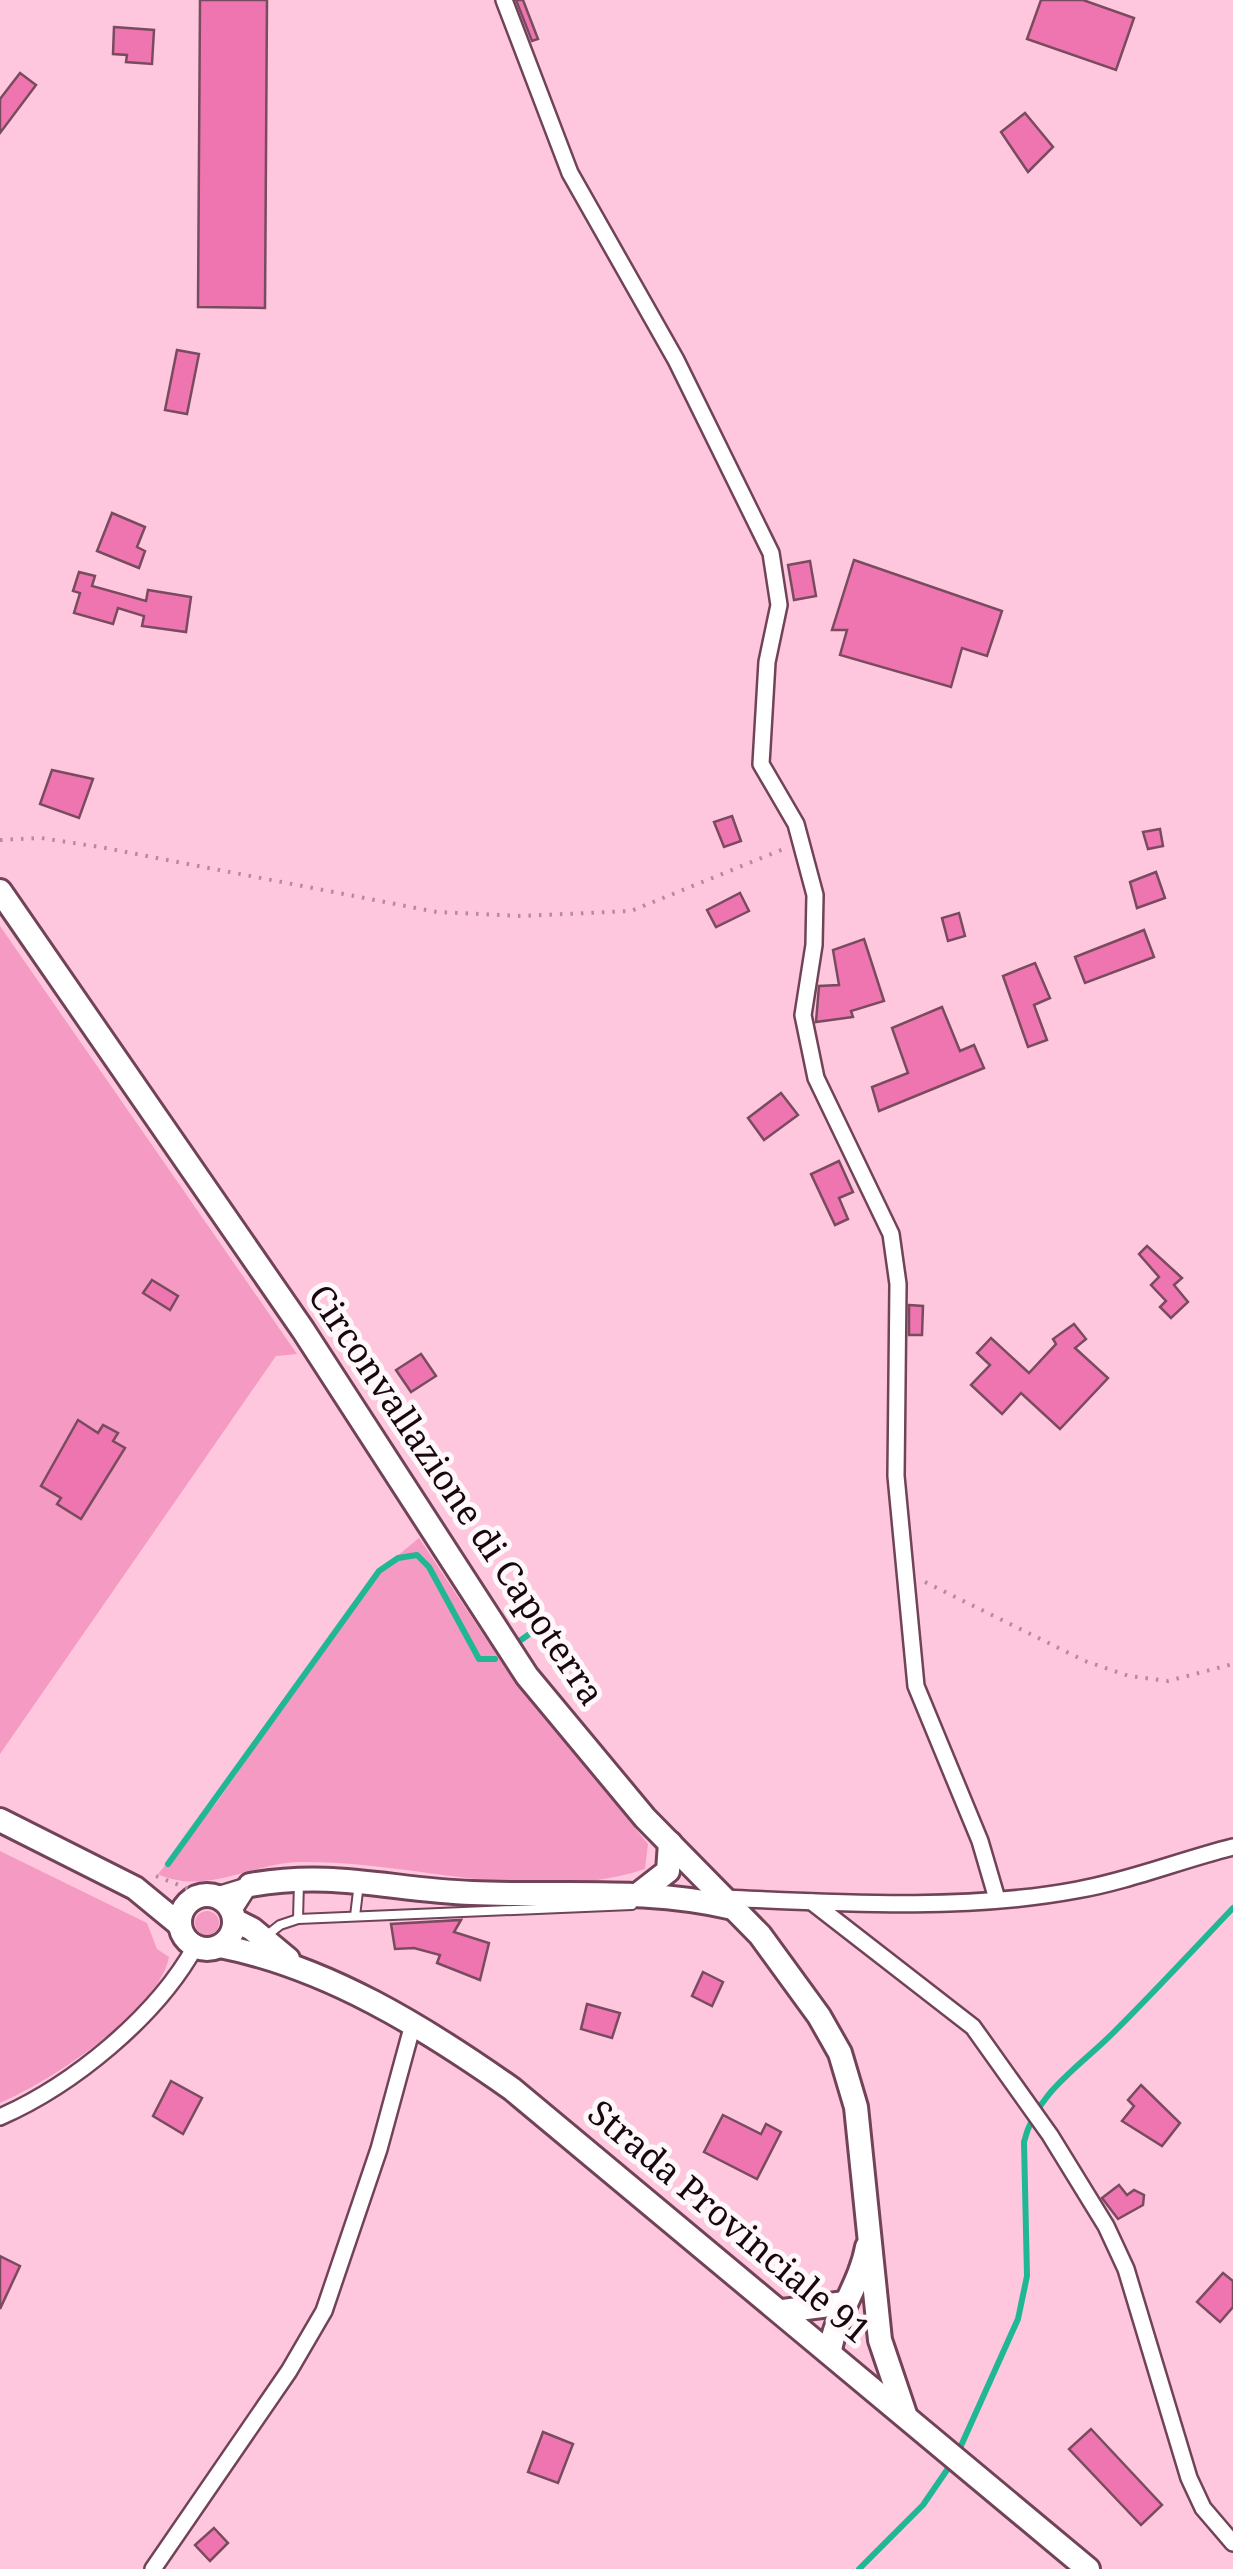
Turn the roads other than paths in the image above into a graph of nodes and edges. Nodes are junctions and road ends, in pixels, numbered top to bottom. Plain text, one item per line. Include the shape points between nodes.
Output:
1 (504, 0) edge
2 (0, 891) edge
3 (0, 1820) edge
4 (670, 1843) junction
5 (1233, 1848) edge
6 (300, 1878) junction
7 (359, 1879) junction
8 (135, 1888) junction
9 (637, 1892) junction
10 (997, 1899) junction
11 (219, 1900) junction
12 (762, 1900) junction
13 (812, 1902) junction
14 (729, 1903) junction
15 (355, 1916) junction
16 (298, 1919) junction
17 (180, 1924) junction
18 (755, 1930) junction
19 (263, 1939) junction
20 (220, 1946) junction
21 (196, 1947) junction
22 (298, 1968) junction
23 (412, 2024) junction
24 (0, 2117) edge
25 (868, 2244) junction
26 (844, 2303) junction
27 (783, 2311) junction
28 (880, 2340) junction
29 (830, 2351) junction
30 (849, 2368) junction
31 (904, 2414) junction
32 (1233, 2543) edge
33 (153, 2569) edge
34 (1088, 2569) edge

1 - 10 street via 570,173 676,360 771,553 779,605 765,678 761,764 796,824 815,896 803,1014 816,1078 891,1234 898,1284 896,1476 916,1686
2 - 4 street, Circonvallazione di Capoterra via 302,1330 527,1676
3 - 8 street
4 - 9 street via 668,1871
4 - 14 street, Circonvallazione di Capoterra
5 - 10 street via 1078,1890
6 - 7 street
6 - 11 street
6 - 16 lane
7 - 9 street via 467,1893
7 - 15 lane
8 - 11 street
8 - 17 street
9 - 14 street
9 - 15 lane via 632,1906
10 - 13 street
11 - 17 street
11 - 19 street
11 - 20 street via 232,1934
12 - 13 street
12 - 14 street
12 - 18 street
13 - 32 street via 973,2027 1050,2135 1126,2269 1188,2478
14 - 18 street, Circonvallazione di Capoterra
15 - 16 lane
16 - 19 lane
17 - 21 street
18 - 25 street, Circonvallazione di Capoterra via 840,2053 862,2138
19 - 22 street
20 - 21 street
20 - 22 street
21 - 24 street via 89,2064
22 - 23 street, Strada Provinciale 91
23 - 27 street, Strada Provinciale 91 via 539,2110
23 - 33 street via 379,2149 324,2311
25 - 26 street
25 - 28 street
26 - 27 street
26 - 29 street
27 - 29 street, Strada Provinciale 91
28 - 30 street
28 - 31 street
29 - 30 street, Strada Provinciale 91
30 - 31 street, Strada Provinciale 91
31 - 34 street, Strada Provinciale 91

